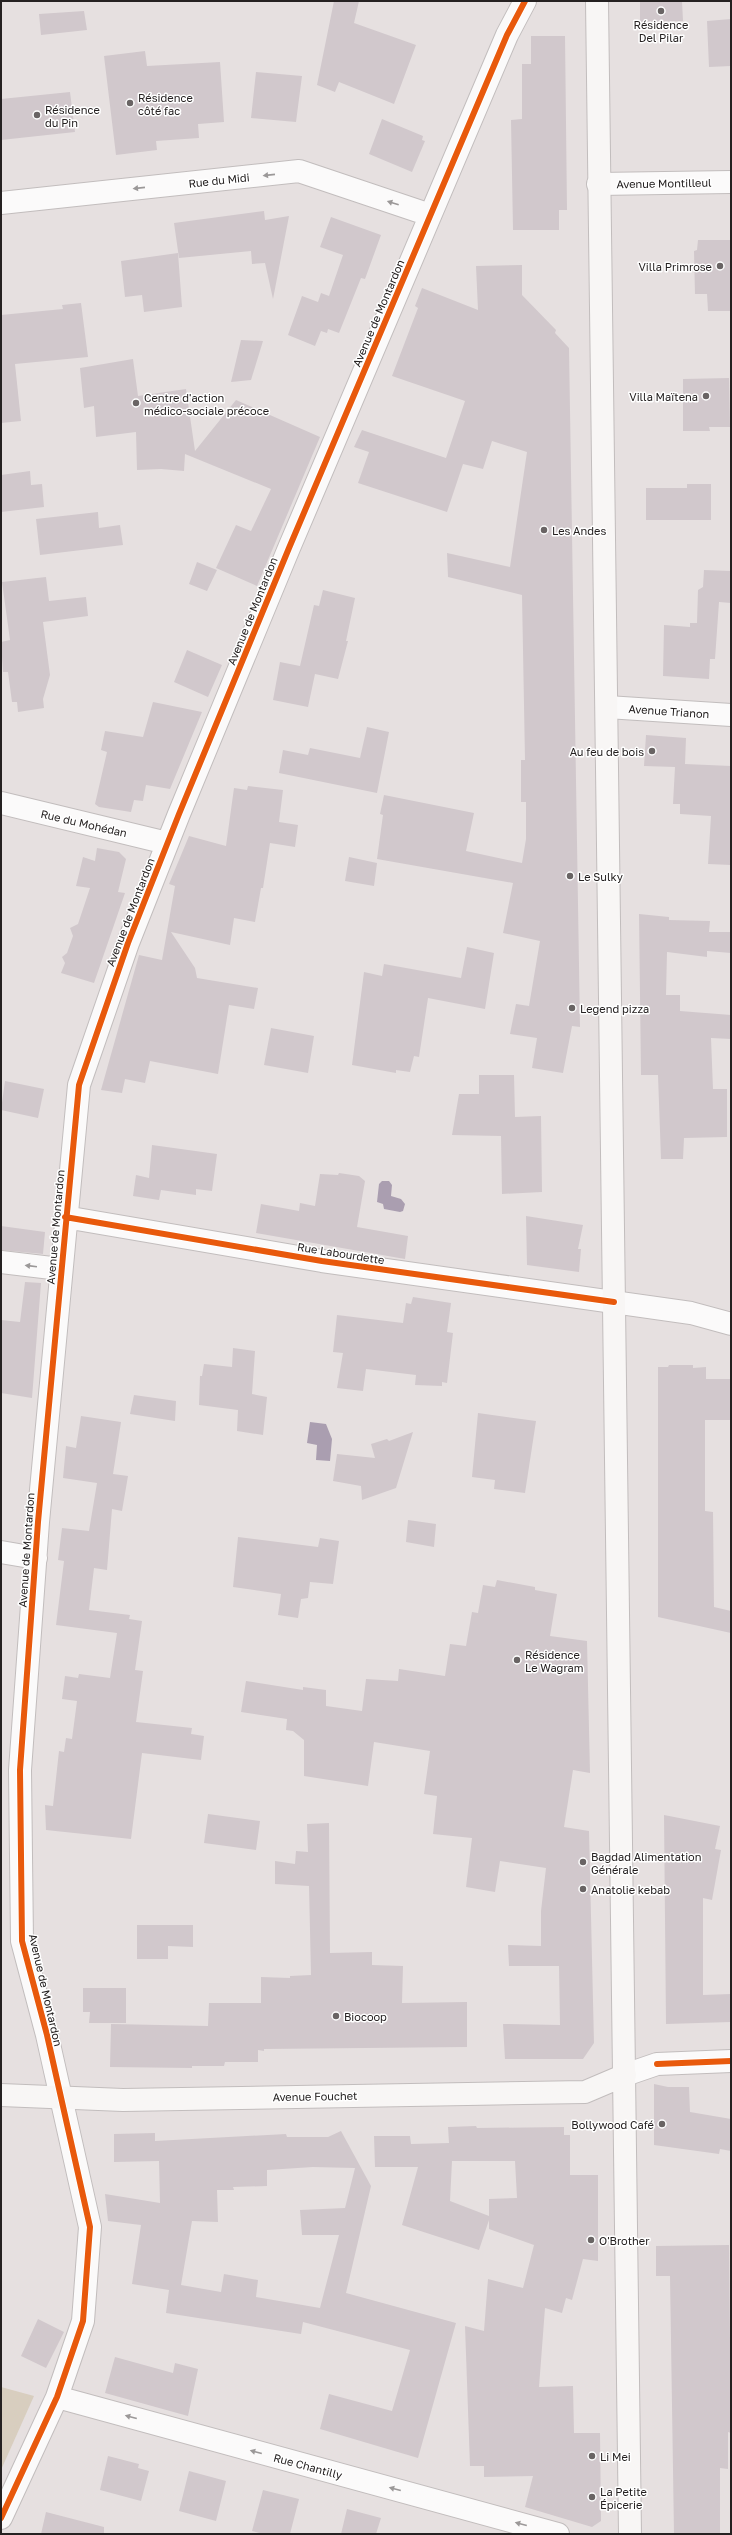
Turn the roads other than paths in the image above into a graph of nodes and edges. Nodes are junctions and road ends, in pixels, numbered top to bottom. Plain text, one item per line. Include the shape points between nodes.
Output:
1 (525, 1) edge
2 (597, 1) edge
3 (731, 182) edge
4 (598, 184) junction
5 (1, 203) edge
6 (430, 215) junction
7 (607, 707) junction
8 (731, 715) edge
9 (1, 803) edge
10 (167, 843) junction
11 (65, 1217) junction
12 (1, 1262) edge
13 (60, 1269) junction
14 (614, 1302) junction
15 (731, 1324) edge
16 (1, 1552) edge
17 (36, 1558) junction
18 (731, 2061) edge
19 (625, 2075) junction
20 (1, 2095) edge
21 (60, 2097) junction
22 (57, 2397) junction
23 (1, 2518) edge
24 (558, 2534) edge
25 (630, 2534) edge

1 - 6 street, Avenue de Montardon via 507,35
2 - 4 main road
3 - 4 street, Avenue Montilleul
4 - 7 main road
6 -> 5 street, Rue du Midi via 299,171
6 - 10 street, Avenue de Montardon
7 - 8 street, Avenue Trianon
7 - 14 main road
9 - 10 street, Rue du Mohédan
10 - 11 street, Avenue de Montardon via 128,943 79,1085
11 - 13 street, Avenue de Montardon
11 - 14 street, Rue Labourdette via 322,1261
13 -> 12 street
13 - 17 street, Avenue de Montardon
14 - 15 street, Rue Labourdette via 691,1313
14 - 19 main road
16 - 17 street
17 - 21 street, Avenue de Montardon via 20,1770 22,1941 47,2035
18 - 19 street via 657,2064
19 - 21 main road, Avenue Fouchet via 585,2092 123,2100
19 - 25 main road
20 - 21 main road, Avenue Fouchet
21 - 22 street, Avenue de Montardon via 90,2227 83,2321
22 - 23 street, Avenue de Montardon
24 -> 22 street, Rue Chantilly

